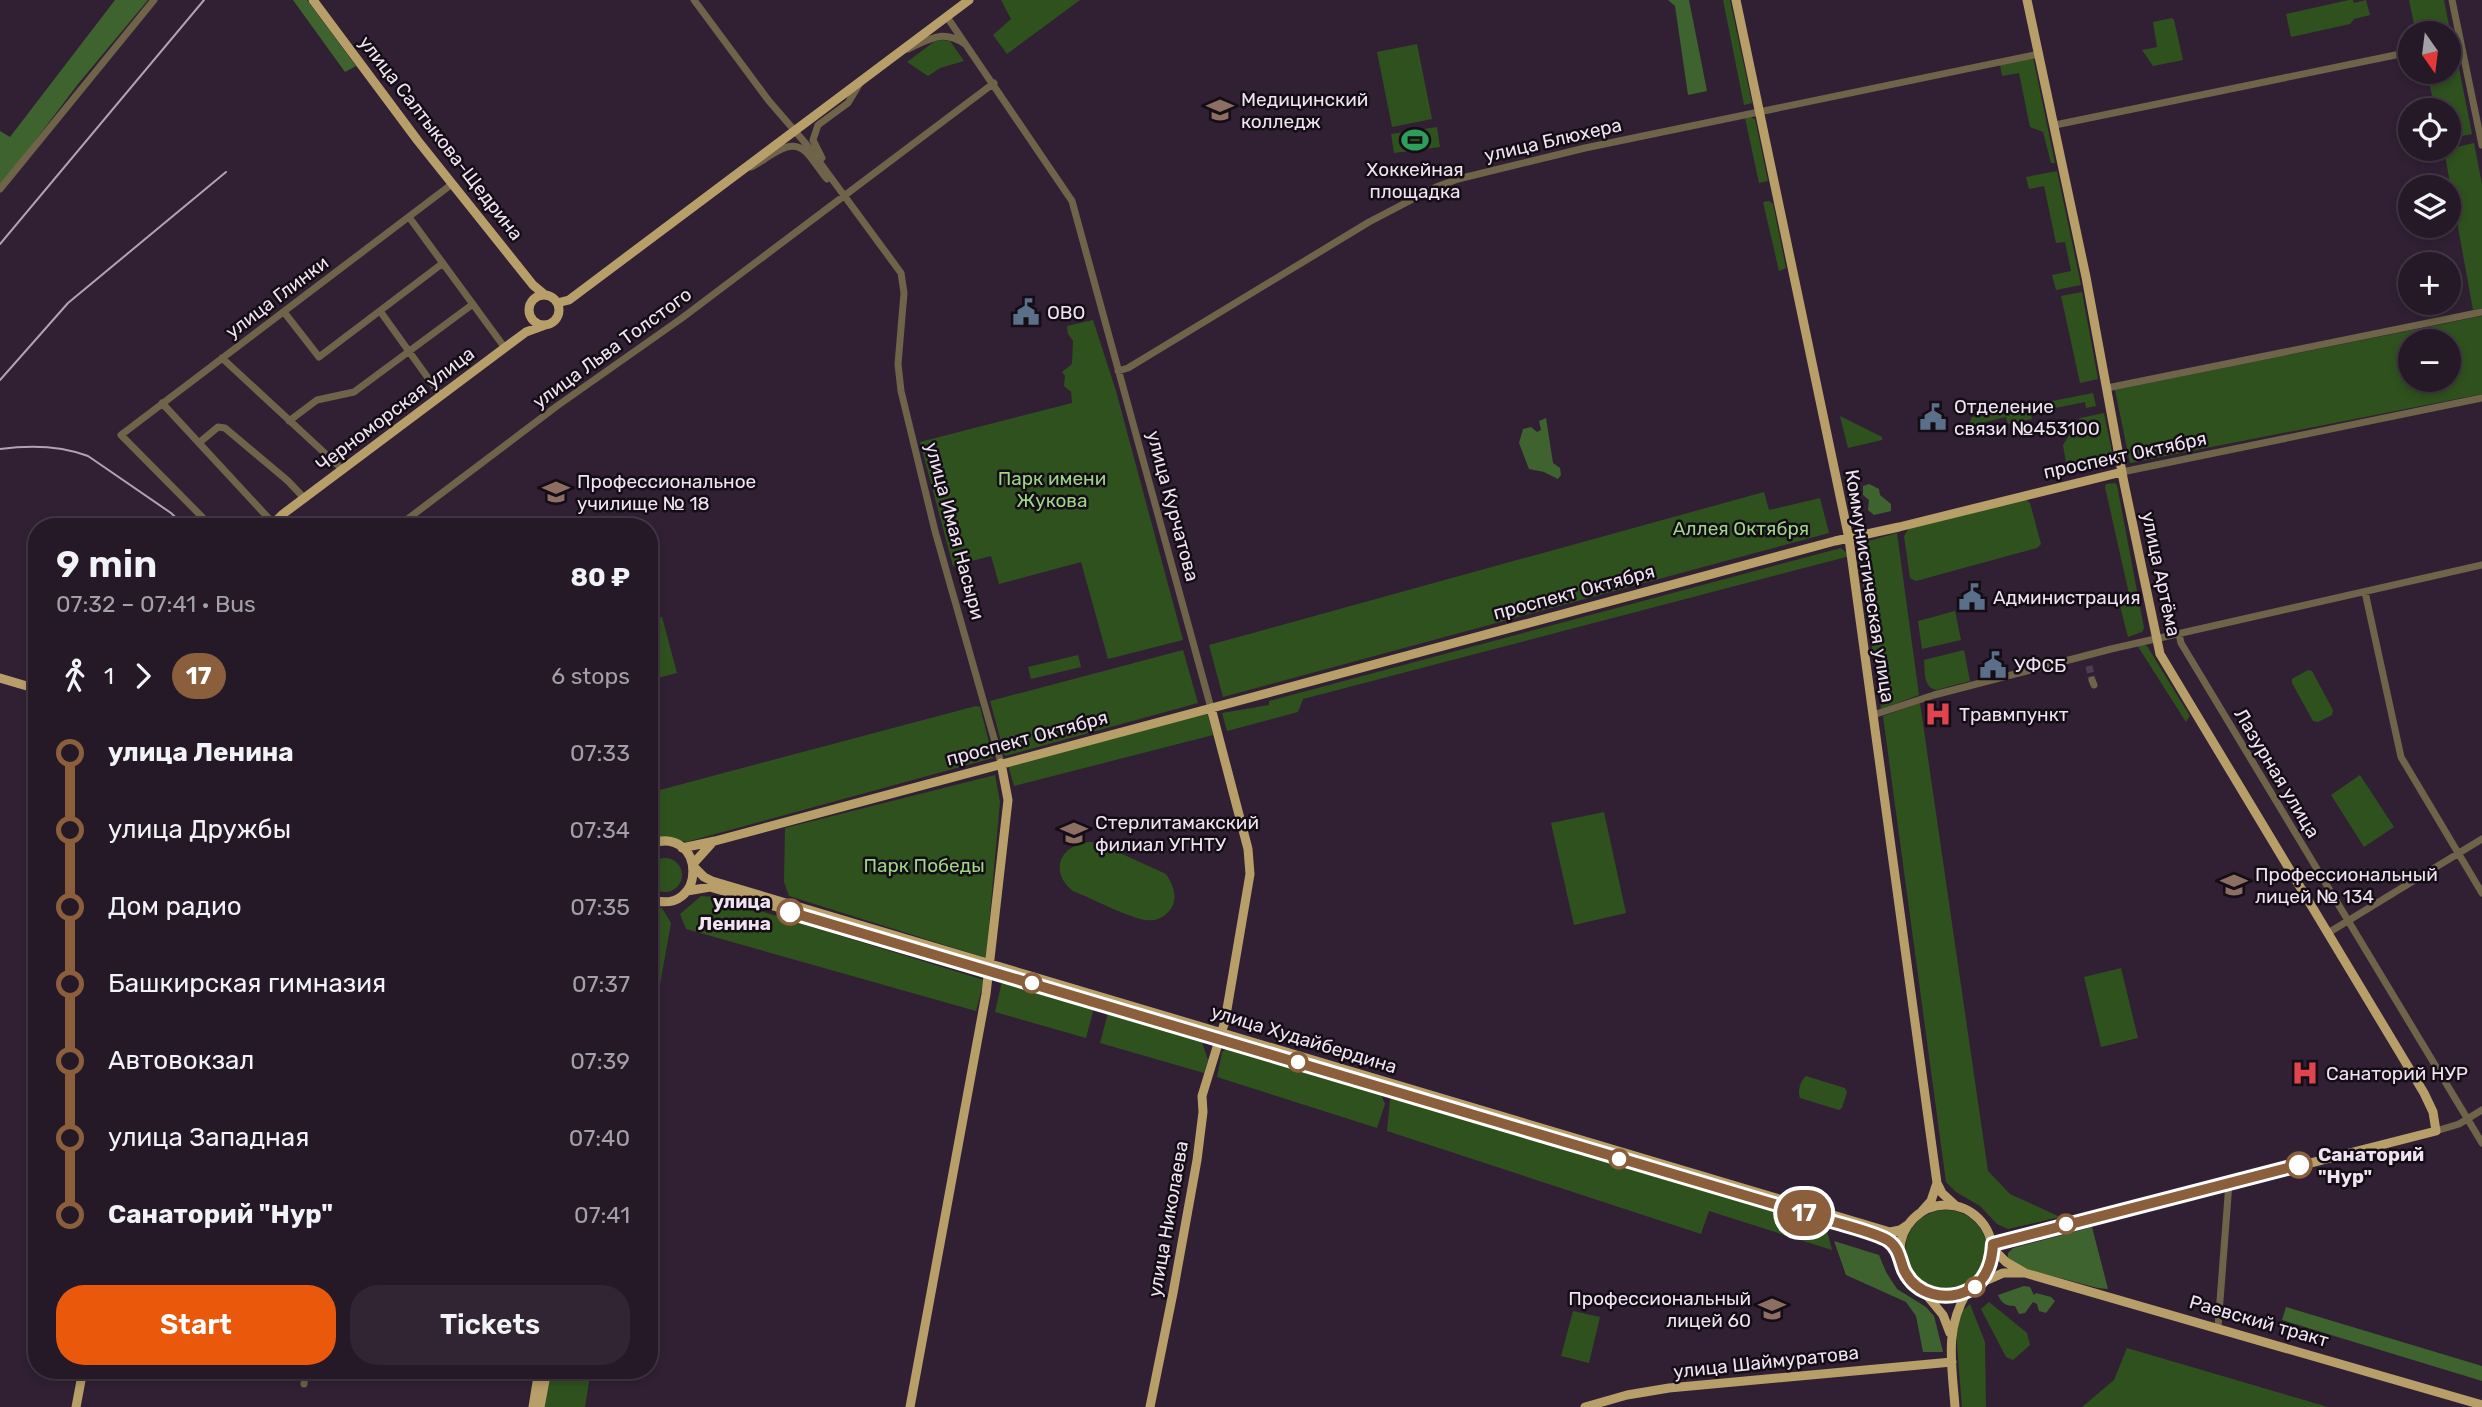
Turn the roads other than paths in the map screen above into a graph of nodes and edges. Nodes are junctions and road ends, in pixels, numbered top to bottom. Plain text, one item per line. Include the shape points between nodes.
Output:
1 (154, 0) edge
2 (313, 0) edge
3 (694, 0) edge
4 (969, 0) edge
5 (1736, 0) edge
6 (2027, 0) edge
7 (2452, 0) edge
8 (947, 17) junction
9 (2456, 21) edge
10 (967, 45) junction
11 (2461, 48) edge
12 (904, 50) junction
13 (2039, 54) junction
14 (2398, 54) edge
15 (861, 83) junction
16 (994, 83) junction
17 (1760, 111) junction
18 (2055, 125) junction
19 (796, 131) junction
20 (2482, 145) edge
21 (744, 170) junction
22 (452, 184) junction
23 (0, 188) edge
24 (839, 189) junction
25 (845, 196) junction
26 (409, 218) junction
27 (443, 264) junction
28 (533, 285) junction
29 (545, 295) junction
30 (533, 300) junction
31 (569, 300) junction
32 (557, 303) junction
33 (473, 304) junction
34 (380, 311) junction
35 (284, 312) junction
36 (2482, 312) edge
37 (530, 316) junction
38 (557, 318) junction
39 (545, 326) junction
40 (526, 332) junction
41 (505, 348) junction
42 (410, 352) junction
43 (222, 358) junction
44 (1118, 371) junction
45 (2107, 388) junction
46 (441, 396) junction
47 (2482, 398) edge
48 (162, 404) junction
49 (289, 421) junction
50 (200, 442) junction
51 (343, 470) junction
52 (2122, 471) junction
53 (305, 499) junction
54 (203, 518) edge
55 (266, 518) edge
56 (281, 518) edge
57 (409, 518) edge
58 (1849, 539) junction
59 (2482, 565) edge
60 (2365, 592) junction
61 (2179, 634) junction
62 (2156, 639) junction
63 (2086, 655) junction
64 (2089, 666) tunnel mouth
65 (0, 672) edge
66 (0, 678) edge
67 (28, 680) edge
68 (28, 686) edge
69 (1211, 708) junction
70 (1873, 715) junction
71 (1001, 762) junction
72 (2482, 839) edge
73 (715, 841) junction
74 (658, 843) edge
75 (682, 848) junction
76 (2459, 853) junction
77 (693, 865) junction
78 (687, 891) junction
79 (2482, 893) edge
80 (658, 901) edge
81 (2347, 920) junction
82 (2328, 933) junction
83 (990, 967) junction
84 (1221, 1036) junction
85 (2482, 1110) edge
86 (2467, 1119) junction
87 (2436, 1131) junction
88 (2482, 1143) edge
89 (1937, 1183) junction
90 (2229, 1183) junction
91 (1955, 1205) junction
92 (1922, 1211) junction
93 (1909, 1224) junction
94 (1993, 1247) junction
95 (1899, 1255) junction
96 (2025, 1273) junction
97 (1978, 1284) junction
98 (1968, 1290) junction
99 (1923, 1291) junction
100 (2218, 1328) junction
101 (1951, 1338) junction
102 (1952, 1363) junction
103 (81, 1379) edge
104 (305, 1379) edge
105 (538, 1379) edge
106 (545, 1379) edge
107 (304, 1384) dead end
108 (2482, 1405) edge
109 (76, 1407) edge
110 (533, 1407) edge
111 (540, 1407) edge
112 (909, 1407) edge
113 (1150, 1407) edge
114 (1585, 1407) edge
115 (1955, 1407) edge

1 - 23 street
2 - 22 main road, улица Салтыкова-Щедрина
3 - 19 street, улица Имая Насыри
4 - 8 main road
5 - 17 main road, Коммунистическая улица
6 - 13 main road, улица Артёма
7 - 9 street
8 - 10 street, улица Курчатова
8 - 12 main road
10 - 12 street via 943,35
10 - 16 street, улица Курчатова
11 - 20 street
12 - 15 main road
13 - 17 street, улица Блюхера
13 - 18 main road, улица Артёма
14 - 18 street
15 - 19 main road
15 - 24 street via 848,103 814,132 814,145
16 - 25 street, улица Льва Толстого
16 - 44 street, улица Курчатова via 1072,201
17 - 44 street, улица Блюхера via 1493,169 1436,187
17 - 58 main road, Коммунистическая улица
18 - 45 main road, улица Артёма
19 - 21 main road
19 - 24 street, улица Имая Насыри
21 - 24 street via 783,147 795,146
21 - 31 main road
22 - 26 street, улица Глинки
22 - 28 main road, улица Салтыкова-Щедрина
24 - 25 street, улица Имая Насыри
25 - 57 street, улица Льва Толстого
25 - 71 street, улица Имая Насыри via 903,277 901,391 935,531
26 - 27 street
26 - 35 street, улица Глинки
27 - 33 street
27 - 34 street
28 - 29 main road, улица Салтыкова-Щедрина
28 - 30 main road
29 - 30 main road
29 - 32 main road
30 - 37 main road
31 - 32 main road
31 - 38 main road
32 - 38 main road
33 - 41 street
33 - 42 street
34 - 35 street via 319,357
34 - 42 street
35 - 43 street, улица Глинки
36 - 45 street
37 - 39 main road
37 - 40 main road
38 - 39 main road
39 - 40 main road, Черноморская улица
40 - 41 main road, Черноморская улица
41 - 46 main road, Черноморская улица
42 - 46 street
42 - 49 street via 354,392 309,403
43 - 48 street, улица Глинки
43 - 49 street
44 - 69 street, улица Курчатова
45 - 52 main road, улица Артёма
46 - 51 main road, Черноморская улица
47 - 52 street, проспект Октября
48 - 50 street
48 - 54 street, улица Глинки via 121,435
49 - 51 street
50 - 53 street via 218,427 225,428
50 - 55 street
51 - 53 main road, Черноморская улица
52 - 58 main road, проспект Октября
52 - 62 main road, улица Артёма
53 - 56 main road, Черноморская улица
58 - 69 main road, проспект Октября
58 - 70 main road, Коммунистическая улица
59 - 60 street
60 - 61 street
60 - 76 street via 2401,757
61 - 62 street
61 - 81 street, Лазурная улица
62 - 63 street
62 - 82 main road, улица Артёма via 2168,668
63 - 64 street
63 - 70 street
65 - 67 main road
66 - 68 main road
69 - 71 main road, проспект Октября
69 - 84 main road, улица Курчатова via 1250,862
70 - 89 main road, Коммунистическая улица
71 - 73 main road, проспект Октября
71 - 83 main road, улица Имая Насыри via 1008,800
72 - 76 street
73 - 75 main road, проспект Октября
73 - 77 main road
74 - 75 main road, проспект Октября
75 - 77 main road
76 - 79 street
76 - 81 street
77 - 78 main road
77 - 83 main road, улица Худайбердина via 712,881
78 - 80 main road, улица Худайбердина via 669,902
78 - 83 main road, улица Худайбердина via 710,887
81 - 82 street
81 - 86 street, Лазурная улица
82 - 87 main road, улица Артёма via 2424,1093
83 - 84 main road, улица Худайбердина
83 - 112 main road, улица Имая Насыри
84 - 93 main road, улица Худайбердина via 1890,1232
84 - 95 main road, улица Худайбердина via 1828,1220 1890,1242
84 - 113 main road, улица Николаева via 1202,1096 1196,1160
85 - 86 street
86 - 87 street
86 - 88 street, Лазурная улица
87 - 90 main road
89 - 91 main road
89 - 92 main road
90 - 94 main road
90 - 100 street
91 - 92 main road
91 - 94 main road via 1983,1222
92 - 93 main road
93 - 95 main road
94 - 96 main road, Раевский тракт
94 - 97 main road via 1990,1264
95 - 99 main road via 1908,1277
96 - 97 main road, Раевский тракт via 2003,1273
96 - 100 main road, Раевский тракт
97 - 98 main road
98 - 99 main road via 1945,1297
98 - 101 main road via 1955,1314
99 - 101 main road via 1943,1315
100 - 108 main road, Раевский тракт
101 - 102 main road
102 - 114 main road, улица Шаймуратова via 1669,1388
102 - 115 main road
103 - 109 main road
104 - 107 street
105 - 110 main road
106 - 111 main road

